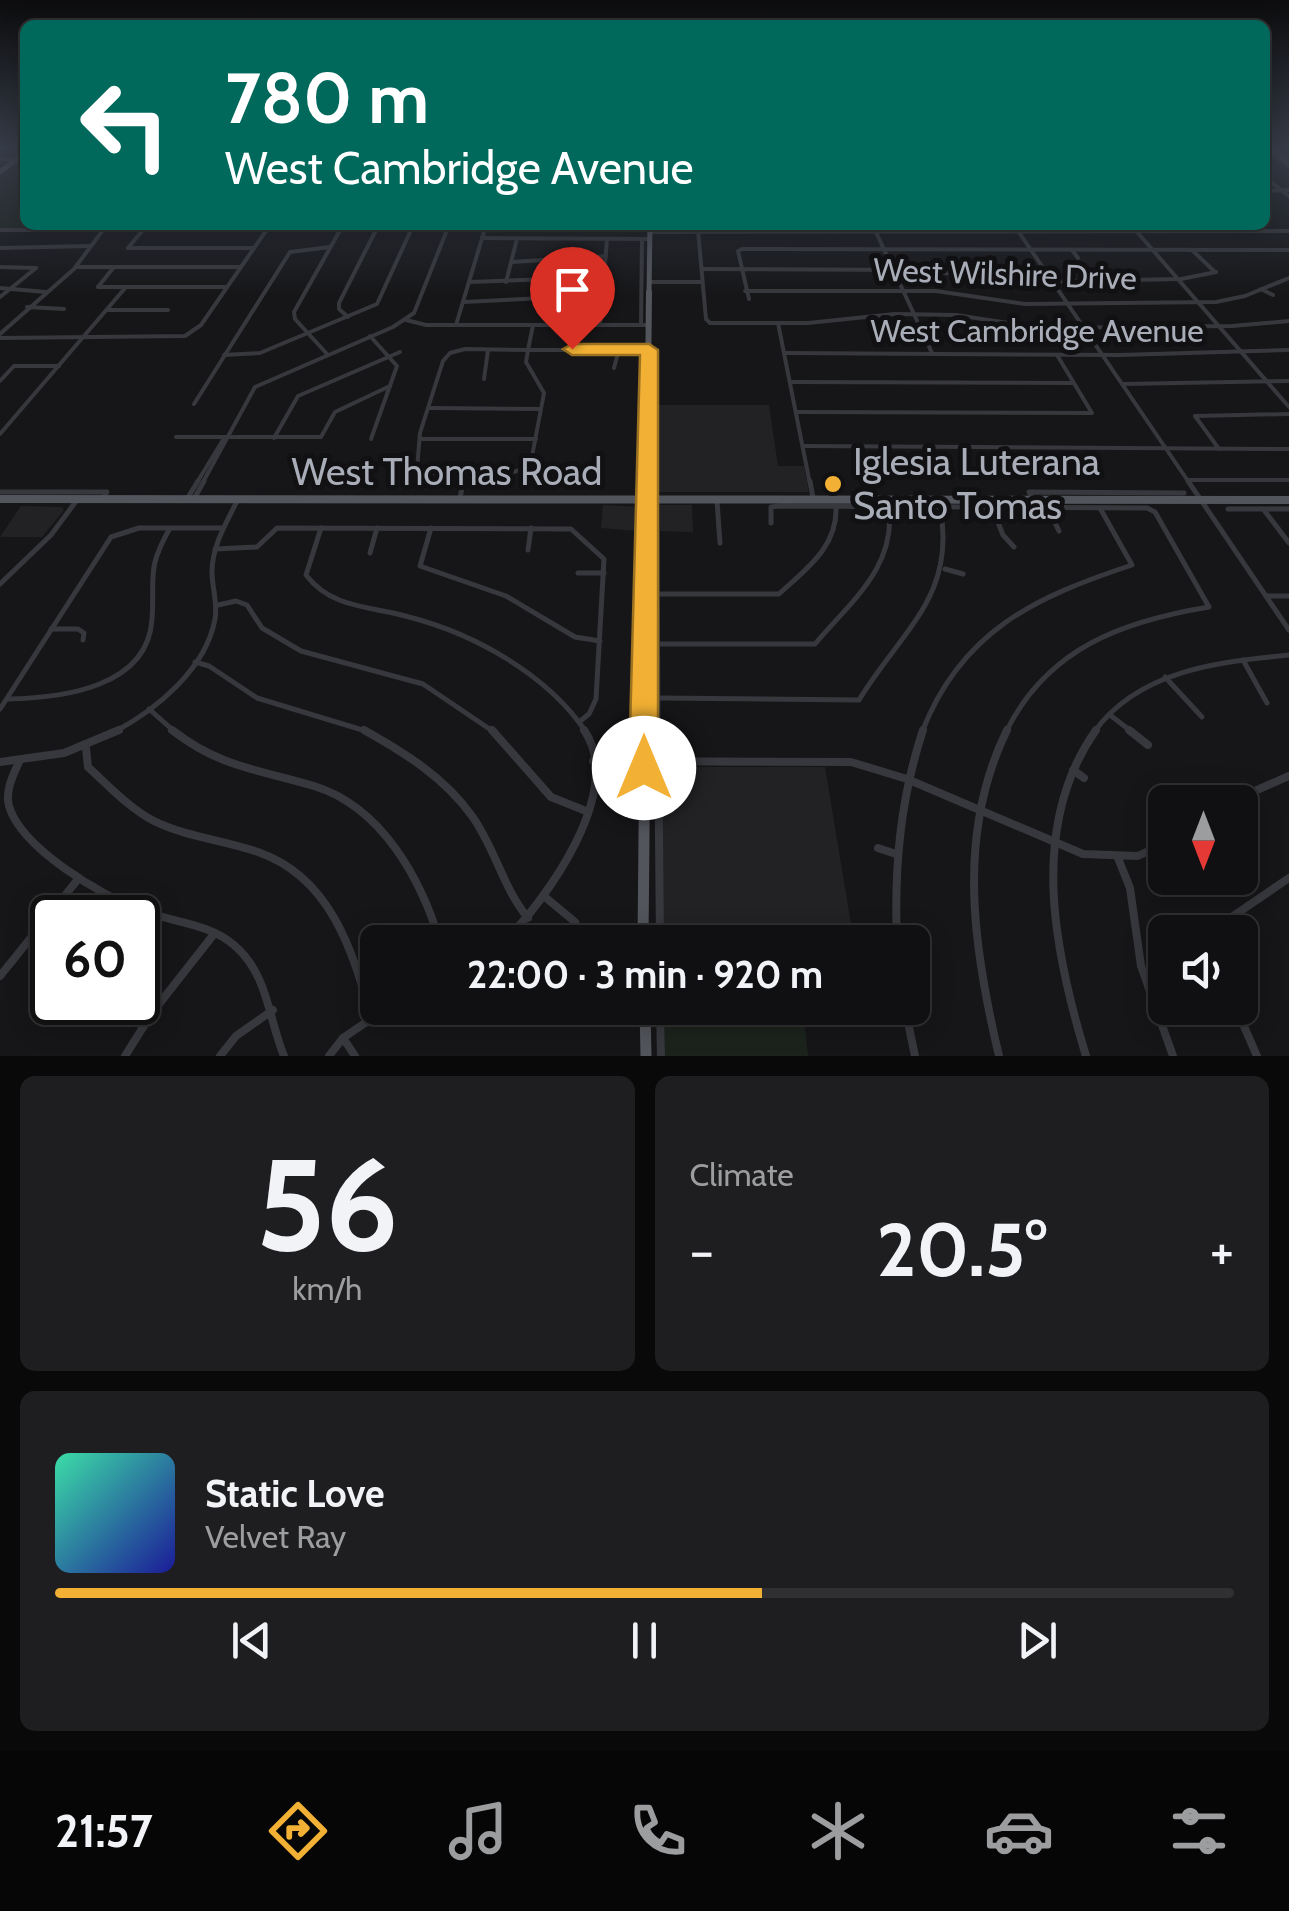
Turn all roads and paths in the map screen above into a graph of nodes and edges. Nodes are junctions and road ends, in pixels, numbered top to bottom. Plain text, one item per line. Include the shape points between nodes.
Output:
1 (0, 230) edge
2 (104, 230) junction
3 (143, 230) joint
4 (267, 230) edge
5 (340, 230) edge
6 (376, 230) joint
7 (411, 230) joint
8 (448, 230) edge
9 (485, 230) edge
10 (698, 230) joint
11 (874, 230) edge
12 (1017, 230) edge
13 (1136, 230) joint
14 (1289, 231) edge
15 (648, 234) edge
16 (482, 238) junction
17 (518, 238) junction
18 (607, 239) junction
19 (90, 246) junction
20 (330, 247) junction
21 (0, 248) edge
22 (254, 248) junction
23 (882, 249) junction
24 (990, 250) junction
25 (1030, 250) junction
26 (1072, 250) junction
27 (1114, 250) junction
28 (1154, 250) junction
29 (1192, 250) junction
30 (1232, 250) junction
31 (1289, 250) edge
32 (606, 256) junction
33 (1119, 256) dead end
34 (994, 258) dead end
35 (1078, 258) dead end
36 (1241, 258) dead end
37 (512, 262) junction
38 (0, 267) edge
39 (76, 267) junction
40 (114, 267) junction
41 (241, 267) junction
42 (702, 269) junction
43 (741, 269) junction
44 (892, 270) junction
45 (567, 276) junction
46 (604, 277) junction
47 (1289, 278) edge
48 (1175, 279) junction
49 (469, 282) junction
50 (506, 282) junction
51 (650, 282) junction
52 (702, 282) junction
53 (1052, 282) junction
54 (126, 287) junction
55 (227, 287) junction
56 (0, 288) edge
57 (11, 289) junction
58 (1261, 289) junction
59 (745, 291) junction
60 (906, 291) junction
61 (46, 292) junction
62 (1273, 295) dead end
63 (0, 297) edge
64 (564, 297) junction
65 (748, 298) dead end
66 (463, 302) junction
67 (1196, 302) junction
68 (1068, 304) junction
69 (27, 307) junction
70 (64, 310) dead end
71 (107, 310) junction
72 (168, 310) dead end
73 (916, 314) junction
74 (871, 315) junction
75 (348, 317) junction
76 (969, 318) junction
77 (406, 320) junction
78 (1289, 321) edge
79 (778, 323) junction
80 (456, 325) junction
81 (600, 325) junction
82 (645, 325) junction
83 (875, 325) dead end
84 (532, 326) junction
85 (559, 326) junction
86 (968, 326) dead end
87 (1218, 326) junction
88 (1085, 329) junction
89 (240, 331) junction
90 (248, 331) dead end
91 (308, 334) junction
92 (0, 336) edge
93 (370, 336) junction
94 (83, 338) junction
95 (572, 349) junction
96 (619, 349) junction
97 (488, 350) junction
98 (528, 350) junction
99 (649, 350) junction
100 (1289, 350) edge
101 (400, 352) dead end
102 (1241, 352) junction
103 (784, 353) junction
104 (327, 354) junction
105 (933, 354) junction
106 (224, 355) junction
107 (1057, 355) junction
108 (390, 356) junction
109 (1104, 356) junction
110 (571, 358) dead end
111 (60, 366) junction
112 (614, 368) dead end
113 (484, 379) dead end
114 (0, 381) edge
115 (1289, 381) edge
116 (790, 382) junction
117 (1267, 382) junction
118 (1074, 383) junction
119 (1123, 384) junction
120 (390, 386) junction
121 (194, 404) dead end
122 (430, 408) junction
123 (541, 410) junction
124 (1289, 410) edge
125 (796, 412) junction
126 (0, 434) edge
127 (176, 437) dead end
128 (225, 438) junction
129 (274, 438) junction
130 (371, 439) dead end
131 (420, 439) junction
132 (536, 440) junction
133 (803, 446) junction
134 (1167, 448) junction
135 (1219, 448) junction
136 (1289, 449) edge
137 (466, 472) junction
138 (1188, 480) junction
139 (1289, 480) edge
140 (1184, 493) dead end
141 (0, 495) edge
142 (1161, 497) junction
143 (648, 498) junction
144 (813, 498) junction
145 (1032, 498) junction
146 (238, 499) junction
147 (460, 499) junction
148 (717, 499) junction
149 (77, 500) junction
150 (102, 500) junction
151 (190, 500) junction
152 (1202, 500) junction
153 (1289, 500) edge
154 (835, 502) junction
155 (938, 502) junction
156 (1046, 503) junction
157 (889, 506) junction
158 (992, 507) junction
159 (1100, 508) junction
160 (1228, 509) dead end
161 (1263, 509) junction
162 (1289, 509) edge
163 (772, 523) dead end
164 (170, 528) junction
165 (224, 528) junction
166 (322, 528) junction
167 (378, 528) junction
168 (431, 528) junction
169 (531, 528) junction
170 (1059, 530) dead end
171 (657, 532) dead end
172 (1289, 543) edge
173 (720, 545) dead end
174 (1014, 546) dead end
175 (215, 549) junction
176 (528, 550) dead end
177 (370, 553) dead end
178 (945, 569) junction
179 (578, 573) dead end
180 (604, 573) junction
181 (963, 574) dead end
182 (0, 584) edge
183 (652, 594) junction
184 (1266, 596) junction
185 (1289, 596) edge
186 (218, 605) junction
187 (50, 629) junction
188 (1289, 630) edge
189 (83, 640) dead end
190 (600, 641) junction
191 (658, 644) junction
192 (1289, 655) edge
193 (1243, 660) junction
194 (195, 662) junction
195 (1164, 678) junction
196 (658, 698) junction
197 (6, 700) junction
198 (1266, 704) dead end
199 (150, 708) junction
200 (0, 709) edge
201 (1110, 715) junction
202 (1202, 716) dead end
203 (579, 722) junction
204 (1148, 746) dead end
205 (86, 748) junction
206 (592, 761) junction
207 (0, 762) edge
208 (19, 762) junction
209 (644, 762) junction
210 (658, 762) junction
211 (1073, 770) junction
212 (1289, 776) edge
213 (908, 778) junction
214 (1084, 778) dead end
215 (1258, 788) edge
216 (979, 810) junction
217 (586, 811) junction
218 (1053, 842) junction
219 (878, 848) dead end
220 (1148, 851) edge
221 (896, 854) junction
222 (1118, 858) junction
223 (80, 878) junction
224 (1289, 878) edge
225 (111, 895) edge
226 (544, 896) junction
227 (1238, 915) edge
228 (160, 916) edge
229 (528, 918) junction
230 (436, 925) edge
231 (521, 925) edge
232 (576, 925) edge
233 (643, 925) edge
234 (660, 925) edge
235 (897, 925) edge
236 (214, 934) junction
237 (360, 975) edge
238 (0, 976) edge
239 (273, 1010) junction
240 (360, 1025) edge
241 (646, 1025) edge
242 (660, 1025) edge
243 (909, 1025) edge
244 (1243, 1025) edge
245 (646, 1036) junction
246 (660, 1036) junction
247 (343, 1038) junction
248 (125, 1056) edge
249 (220, 1056) edge
250 (284, 1056) edge
251 (330, 1056) edge
252 (355, 1056) edge
253 (646, 1056) edge
254 (660, 1056) edge
255 (916, 1056) edge
256 (999, 1056) edge
257 (1086, 1056) edge
258 (1173, 1056) edge
259 (1257, 1056) edge

1 - 2 street
2 - 3 street
2 - 19 street
3 - 22 street via 128,248
4 - 22 street
5 - 20 street
6 - 7 street
6 - 75 street via 340,301 338,309
7 - 75 street via 380,300
8 - 77 street via 422,301
9 - 16 street
10 - 15 street
10 - 42 street
11 - 23 street
12 - 25 street
13 - 14 street
13 - 28 street
15 - 18 street
15 - 51 main road
15 - 82 street
16 - 17 street
16 - 49 street
17 - 18 street
17 - 37 street
18 - 32 street
19 - 21 street
19 - 39 street
20 - 89 street via 292,250
20 - 91 street via 294,310
22 - 41 street
23 - 24 street
23 - 43 street via 739,250
23 - 44 street
24 - 25 street
24 - 34 street
25 - 26 street
25 - 53 street
26 - 27 street
26 - 35 street
27 - 28 street
27 - 33 street
28 - 29 street
28 - 48 street
29 - 30 street
29 - 48 street via 1216,272
30 - 31 street
30 - 36 street
32 - 37 street
32 - 46 street
37 - 50 street
38 - 57 street via 36,268
39 - 40 street
39 - 61 street
40 - 41 street
40 - 54 street via 98,286
41 - 55 street
42 - 43 street
42 - 52 street
43 - 44 street
43 - 59 street
44 - 53 street
44 - 60 street
45 - 46 street
45 - 50 street
45 - 64 street
46 - 81 street
47 - 58 street, West Wilshire Drive
48 - 53 street
48 - 67 street
49 - 50 street
49 - 66 street
51 - 52 street
51 - 82 main road
52 - 79 street via 707,322
53 - 68 street
54 - 55 street
54 - 71 street
55 - 94 street via 186,338
56 - 57 street
57 - 61 street
57 - 63 street
58 - 62 street
58 - 67 street, West Wilshire Drive
59 - 60 street, West Wilshire Drive
59 - 65 street
60 - 68 street, West Wilshire Drive
60 - 73 street
61 - 69 street
64 - 66 street
64 - 85 street
66 - 80 street
67 - 68 street, West Wilshire Drive
67 - 87 street
68 - 88 street
69 - 70 street
69 - 92 street
71 - 72 street
71 - 94 street
73 - 74 street
73 - 76 street
73 - 105 street
74 - 79 street
74 - 83 street
75 - 91 street
76 - 86 street
76 - 88 street
77 - 80 street
77 - 93 street
78 - 87 street
79 - 103 street
80 - 84 street
81 - 82 street
81 - 85 street
82 - 99 main road
84 - 85 street
84 - 98 street
87 - 88 street
87 - 102 street
88 - 109 street
89 - 90 street
89 - 106 street
91 - 104 street
91 - 106 street via 255,354
92 - 94 street
93 - 104 street
93 - 108 street
94 - 111 street
95 - 96 street
95 - 98 street
95 - 110 street
96 - 99 street
96 - 112 street
97 - 98 street
97 - 113 street
97 - 122 street via 451,352
98 - 123 street via 528,367 544,392
99 - 143 main road
100 - 102 street, West Cambridge Avenue
101 - 108 street
102 - 109 street, West Cambridge Avenue
102 - 117 street
103 - 105 street, West Cambridge Avenue
103 - 116 street
104 - 128 street via 259,381
105 - 107 street, West Cambridge Avenue
106 - 121 street
107 - 109 street, West Cambridge Avenue
107 - 118 street
108 - 120 street via 397,366
108 - 129 street via 298,396
109 - 119 street
111 - 114 street via 14,366
111 - 126 street
115 - 117 street
116 - 118 street
116 - 125 street
117 - 119 street
117 - 124 street
118 - 125 street via 1092,413
119 - 134 street
120 - 129 street via 334,412 321,437
120 - 130 street
122 - 123 street
122 - 131 street
123 - 132 street
124 - 135 street via 1195,416
125 - 133 street
127 - 128 street
128 - 129 street
128 - 151 street
131 - 132 street
131 - 137 street via 417,469
132 - 137 street via 526,469
133 - 134 street
133 - 144 street
134 - 135 street
134 - 138 street
135 - 136 street
137 - 147 street
138 - 139 street
138 - 152 street
140 - 142 street, West Thomas Road
141 - 149 main road, West Thomas Road
141 - 150 street, West Thomas Road via 107,492
142 - 145 street, West Thomas Road via 1029,492
142 - 152 main road, West Thomas Road
142 - 156 main road, West Thomas Road
143 - 147 main road, West Thomas Road
143 - 148 main road, West Thomas Road
143 - 183 main road
144 - 148 main road, West Thomas Road
144 - 154 main road, West Thomas Road
145 - 155 main road, West Thomas Road
145 - 156 main road, West Thomas Road
146 - 147 main road, West Thomas Road
146 - 151 main road, West Thomas Road
146 - 165 street
148 - 173 street
149 - 150 main road, West Thomas Road
149 - 182 street
150 - 151 main road, West Thomas Road
152 - 153 main road, West Thomas Road
152 - 184 street
154 - 155 main road, West Thomas Road
154 - 157 street, West Thomas Road
154 - 163 street, West Thomas Road via 771,507
154 - 183 street via 839,518 831,542 779,594
155 - 157 street, West Thomas Road
155 - 158 street, West Thomas Road
155 - 178 street via 948,543
156 - 158 street, West Thomas Road
156 - 159 street, West Thomas Road
156 - 170 street
157 - 191 street via 893,535 879,571 815,644
158 - 174 street
159 - 213 street via 1132,565 1064,587 984,638 928,720
159 - 216 street, West Thomas Road via 1152,509 1209,607 1132,622 1056,663 998,741
160 - 161 street
161 - 162 street
161 - 172 street
164 - 165 street
164 - 187 street via 112,537
164 - 197 street via 153,568 150,632 133,660 92,689
165 - 175 street
166 - 167 street
166 - 175 street via 276,528 256,546
166 - 203 street via 306,574 318,589 335,600 468,639 544,688
167 - 168 street
167 - 177 street
168 - 169 street
168 - 190 street via 420,566 506,596 575,637
169 - 176 street
169 - 180 street via 571,529 603,556
171 - 183 street
175 - 186 street
178 - 181 street
178 - 196 street via 932,598 859,700
179 - 180 street
180 - 190 street
183 - 191 street
183 - 209 main road
184 - 185 street
184 - 188 street
186 - 194 street
186 - 217 street via 247,605 262,628 300,651 423,684 488,726 551,798
187 - 189 street via 78,629
187 - 197 street
190 - 203 street via 596,700
191 - 196 street
192 - 193 street
193 - 195 street
193 - 198 street
194 - 199 street
194 - 229 street via 257,698 363,729 422,764 472,817
195 - 201 street
195 - 202 street
196 - 210 street
197 - 200 street
199 - 205 street
199 - 230 street via 192,748 223,763 318,787 360,812 411,868
201 - 204 street
201 - 211 street
203 - 206 street via 590,738
205 - 208 street
205 - 237 street via 88,766 152,820 268,855 308,881 340,921
206 - 209 street
206 - 217 street
207 - 208 street
208 - 223 street via 8,786 10,810 42,851
209 - 210 street
209 - 233 main road
210 - 213 street via 851,762
210 - 234 street
211 - 214 street
211 - 218 street
212 - 215 street
213 - 216 street
213 - 221 street
216 - 218 street
216 - 256 street via 972,895
217 - 226 street via 570,855
218 - 222 street
218 - 257 street via 1054,918
219 - 221 street
220 - 222 street
221 - 235 street
222 - 258 street via 1130,888 1142,966
223 - 225 street
223 - 238 street
224 - 227 street
226 - 229 street
226 - 232 street
228 - 236 street
229 - 231 street
236 - 239 street via 252,962
236 - 248 street
239 - 249 street
239 - 250 street
240 - 247 street
241 - 245 main road
242 - 246 street
243 - 255 street
244 - 259 street
245 - 246 street
245 - 253 main road
246 - 254 street
247 - 251 street
247 - 252 street

